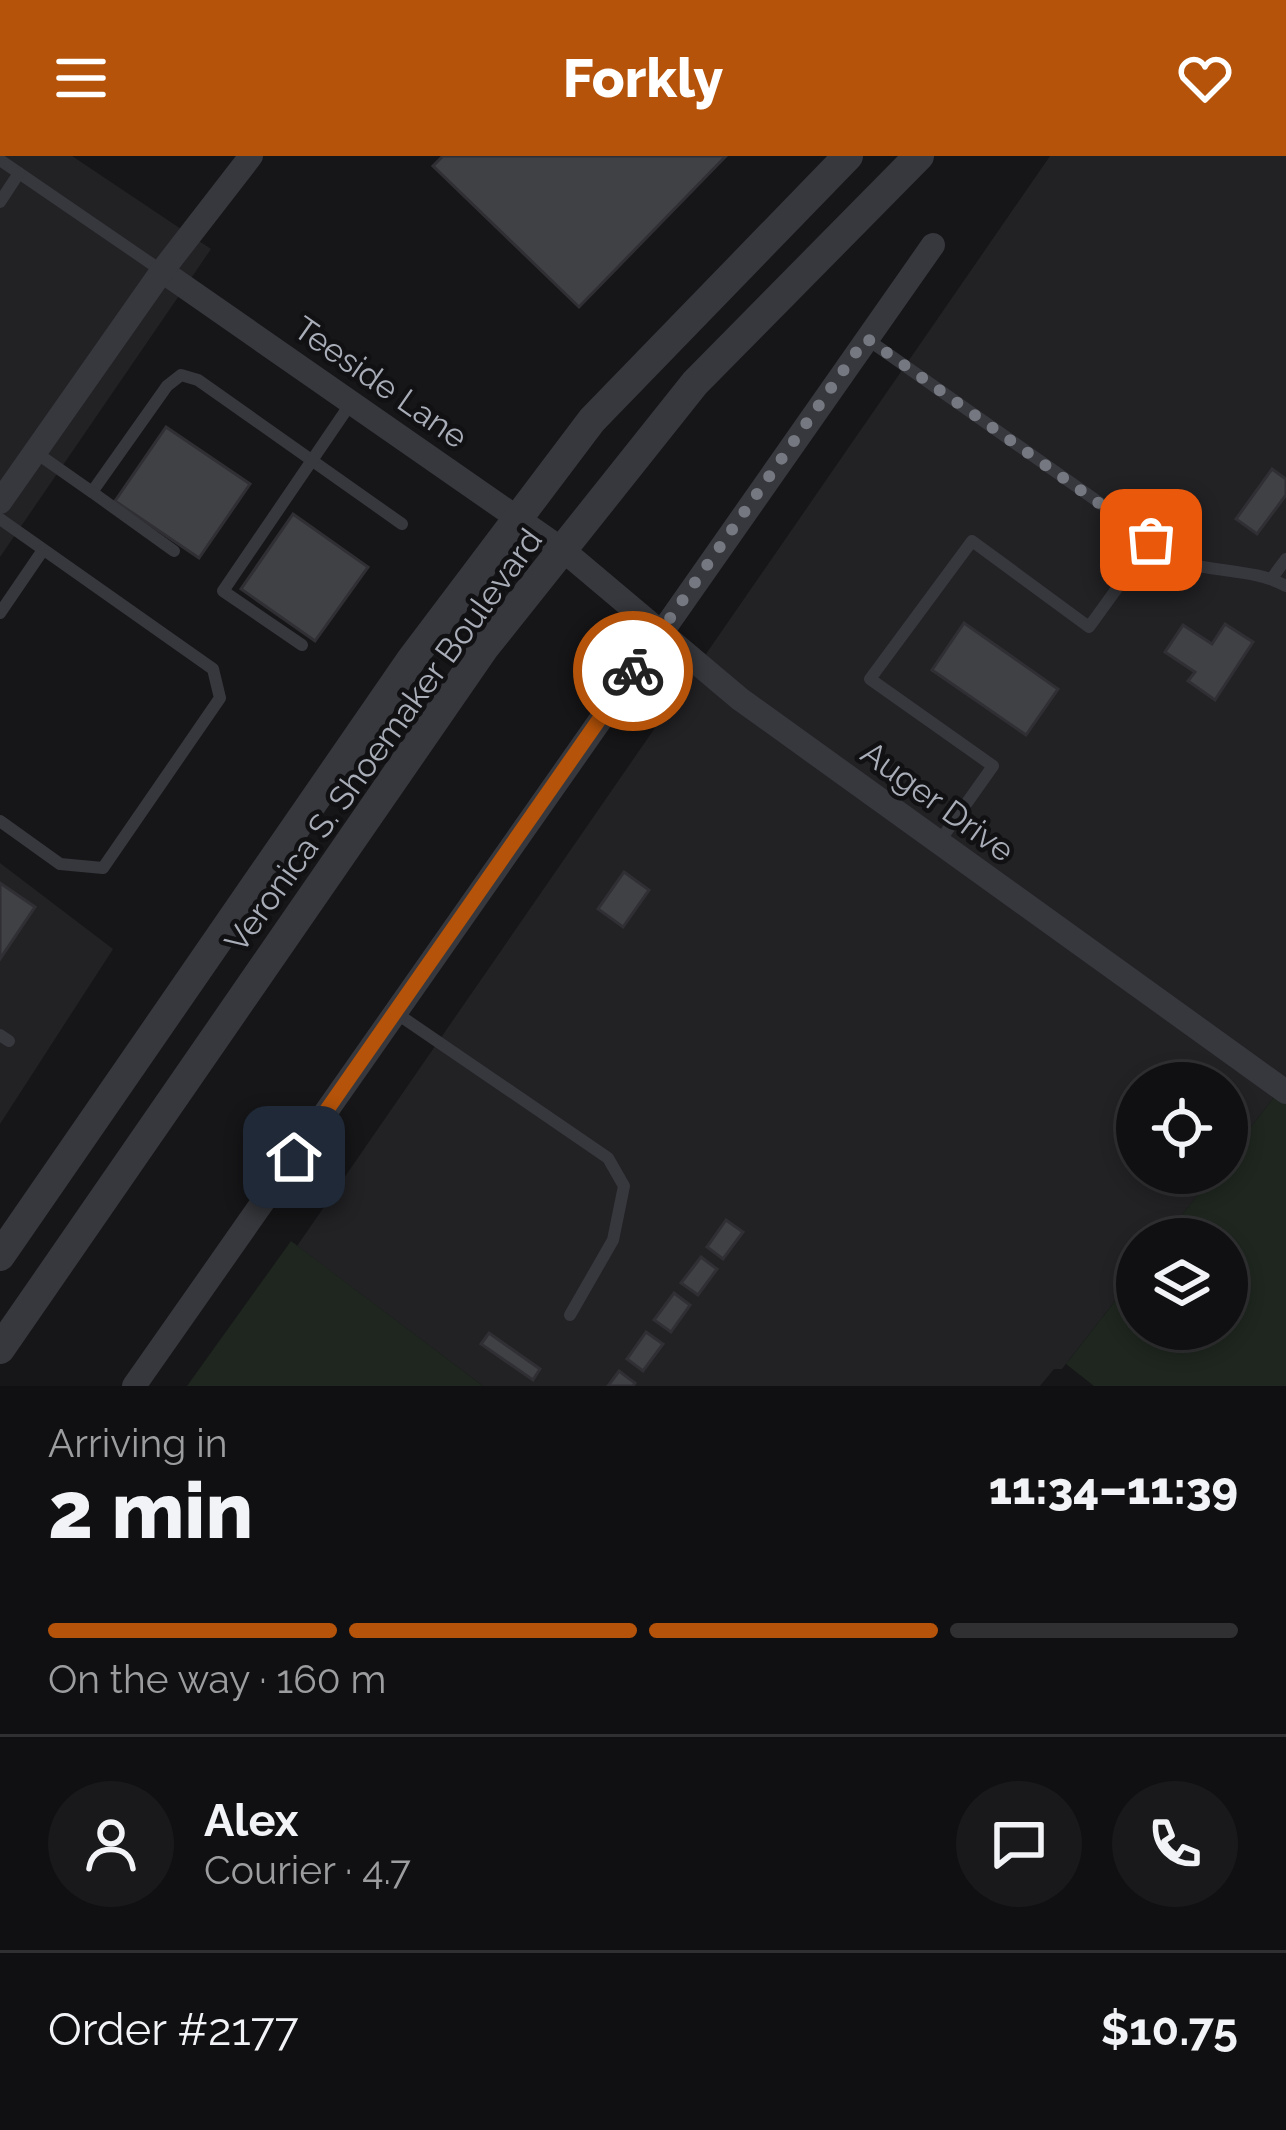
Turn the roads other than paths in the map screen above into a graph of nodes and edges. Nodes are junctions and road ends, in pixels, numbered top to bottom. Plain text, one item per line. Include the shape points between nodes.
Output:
1 (251, 156) edge
2 (848, 156) edge
3 (919, 156) edge
4 (0, 160) edge
5 (19, 173) junction
6 (0, 202) edge
7 (933, 245) dead end
8 (162, 271) junction
9 (866, 338) junction
10 (351, 402) junction
11 (35, 452) junction
12 (312, 460) junction
13 (92, 492) junction
14 (0, 502) edge
15 (519, 518) junction
16 (0, 519) edge
17 (402, 524) dead end
18 (1151, 540) junction
19 (43, 550) junction
20 (563, 550) junction
21 (174, 551) dead end
22 (1286, 559) edge
23 (1271, 578) junction
24 (1286, 586) edge
25 (0, 613) edge
26 (662, 631) junction
27 (302, 645) dead end
28 (0, 821) edge
29 (939, 842) junction
30 (395, 1012) junction
31 (1286, 1092) edge
32 (0, 1256) edge
33 (570, 1315) dead end
34 (0, 1349) edge
35 (134, 1386) edge

1 - 8 street
2 - 15 street, Veronica S. Shoemaker Boulevard via 592,419
3 - 20 street, Veronica S. Shoemaker Boulevard via 695,383
4 - 5 lane
5 - 6 lane
5 - 8 lane
7 - 9 street
8 - 10 street, Teeside Lane
8 - 11 street
9 - 18 lane
9 - 26 street
10 - 12 lane
10 - 15 street, Teeside Lane
11 - 13 lane
11 - 14 street
12 - 13 lane via 182,375
12 - 17 lane
12 - 27 lane via 223,591
13 - 21 lane
15 - 20 street, Teeside Lane
15 - 32 street, Veronica S. Shoemaker Boulevard
16 - 19 lane
18 - 23 lane via 1185,563
18 - 29 lane via 1089,627 972,541 870,679 993,766
19 - 25 lane
19 - 28 lane via 212,669 220,698 103,868 60,864
20 - 26 street, Auger Drive
20 - 34 street, Veronica S. Shoemaker Boulevard via 484,648
22 - 23 lane
23 - 24 lane
26 - 29 street, Auger Drive via 740,699
26 - 30 street
29 - 31 street, Auger Drive
30 - 33 lane via 608,1157 624,1186 613,1240
30 - 35 street

